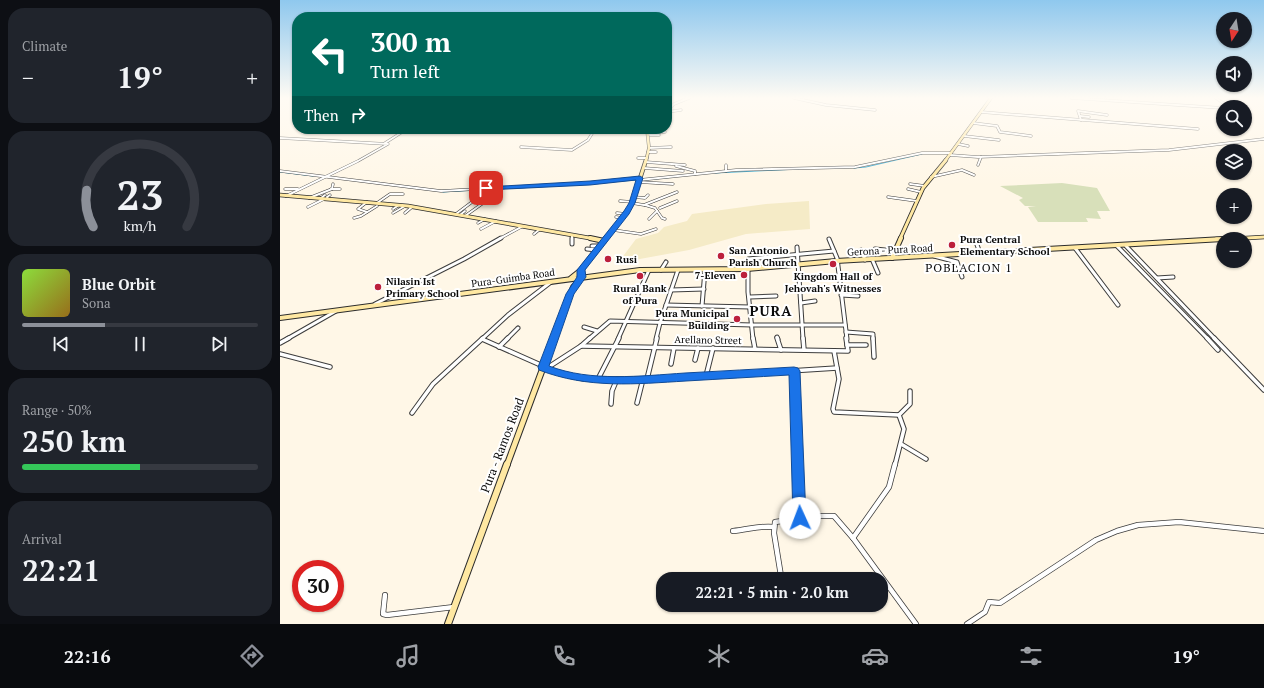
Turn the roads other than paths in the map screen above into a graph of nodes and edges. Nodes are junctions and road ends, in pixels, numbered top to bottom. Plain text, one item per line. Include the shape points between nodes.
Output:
1 (970, 127) edge
2 (998, 127) edge
3 (1175, 127) edge
4 (1198, 129) dead end
5 (399, 134) edge
6 (592, 134) edge
7 (654, 134) edge
8 (648, 135) junction
9 (659, 135) dead end
10 (964, 136) junction
11 (1031, 136) dead end
12 (280, 138) edge
13 (1264, 139) edge
14 (999, 140) dead end
15 (385, 143) junction
16 (958, 144) junction
17 (968, 146) dead end
18 (671, 147) dead end
19 (521, 148) dead end
20 (649, 148) junction
21 (648, 152) junction
22 (656, 152) dead end
23 (950, 154) junction
24 (1032, 154) dead end
25 (1043, 154) junction
26 (981, 157) junction
27 (638, 158) dead end
28 (647, 158) junction
29 (645, 163) junction
30 (669, 164) junction
31 (726, 164) dead end
32 (652, 165) dead end
33 (685, 165) dead end
34 (978, 165) dead end
35 (656, 166) dead end
36 (644, 168) junction
37 (654, 169) junction
38 (280, 171) edge
39 (683, 171) dead end
40 (726, 171) junction
41 (695, 174) junction
42 (974, 175) dead end
43 (327, 177) junction
44 (931, 177) junction
45 (660, 178) junction
46 (639, 180) junction
47 (662, 182) dead end
48 (313, 184) junction
49 (333, 184) dead end
50 (673, 184) dead end
51 (910, 184) dead end
52 (925, 186) junction
53 (285, 188) dead end
54 (311, 188) dead end
55 (331, 189) junction
56 (340, 189) dead end
57 (908, 189) dead end
58 (299, 190) junction
59 (488, 190) dead end
60 (677, 192) dead end
61 (922, 192) junction
62 (403, 194) dead end
63 (280, 195) edge
64 (330, 195) dead end
65 (648, 195) dead end
66 (286, 196) junction
67 (634, 197) junction
68 (888, 197) dead end
69 (309, 198) junction
70 (324, 198) junction
71 (483, 199) dead end
72 (620, 201) dead end
73 (678, 201) dead end
74 (918, 201) junction
75 (367, 202) junction
76 (632, 202) junction
77 (377, 204) junction
78 (399, 205) junction
79 (644, 205) junction
80 (405, 206) junction
81 (308, 207) dead end
82 (412, 207) junction
83 (393, 209) dead end
84 (656, 209) junction
85 (465, 211) dead end
86 (367, 212) junction
87 (393, 213) dead end
88 (405, 213) dead end
89 (617, 213) dead end
90 (458, 214) junction
91 (626, 214) junction
92 (465, 216) junction
93 (616, 217) dead end
94 (354, 218) dead end
95 (622, 218) junction
96 (485, 219) junction
97 (649, 219) dead end
98 (665, 219) dead end
99 (496, 221) junction
100 (478, 223) dead end
101 (523, 226) junction
102 (481, 229) dead end
103 (540, 229) junction
104 (656, 229) dead end
105 (613, 230) junction
106 (534, 234) dead end
107 (572, 235) junction
108 (1264, 237) edge
109 (1252, 238) edge
110 (829, 239) dead end
111 (1216, 240) edge
112 (604, 241) junction
113 (980, 241) dead end
114 (572, 244) dead end
115 (592, 246) dead end
116 (600, 246) junction
117 (1118, 246) junction
118 (1126, 246) junction
119 (797, 247) dead end
120 (587, 248) dead end
121 (1075, 248) junction
122 (876, 249) dead end
123 (597, 250) junction
124 (861, 250) dead end
125 (834, 251) junction
126 (895, 251) junction
127 (980, 253) junction
128 (798, 254) junction
129 (932, 256) junction
130 (892, 258) junction
131 (872, 259) junction
132 (865, 260) junction
133 (836, 261) junction
134 (666, 262) dead end
135 (799, 264) junction
136 (747, 269) junction
137 (581, 270) junction
138 (649, 270) junction
139 (661, 270) junction
140 (678, 270) junction
141 (705, 270) junction
142 (878, 272) dead end
143 (582, 277) junction
144 (962, 277) dead end
145 (1173, 277) dead end
146 (1157, 278) junction
147 (564, 279) junction
148 (553, 281) junction
149 (573, 287) junction
150 (704, 289) junction
151 (840, 289) junction
152 (671, 290) junction
153 (866, 290) dead end
154 (841, 295) junction
155 (750, 296) junction
156 (776, 296) dead end
157 (858, 296) dead end
158 (815, 301) dead end
159 (801, 303) junction
160 (666, 305) junction
161 (1118, 305) dead end
162 (371, 306) junction
163 (702, 306) junction
164 (750, 308) junction
165 (337, 311) junction
166 (280, 318) edge
167 (627, 322) junction
168 (660, 323) junction
169 (845, 324) junction
170 (752, 325) junction
171 (802, 325) junction
172 (584, 327) dead end
173 (518, 328) dead end
174 (597, 331) junction
175 (846, 332) junction
176 (777, 337) dead end
177 (482, 339) junction
178 (280, 343) edge
179 (847, 345) junction
180 (866, 345) dead end
181 (581, 346) junction
182 (499, 347) junction
183 (614, 347) junction
184 (654, 347) junction
185 (674, 348) junction
186 (698, 348) junction
187 (713, 348) junction
188 (755, 349) junction
189 (781, 350) junction
190 (804, 350) junction
191 (1218, 350) dead end
192 (834, 351) junction
193 (280, 354) edge
194 (874, 357) dead end
195 (695, 360) dead end
196 (670, 364) dead end
197 (330, 367) dead end
198 (545, 368) junction
199 (837, 368) junction
200 (794, 371) junction
201 (706, 376) junction
202 (598, 379) junction
203 (617, 379) junction
204 (645, 379) junction
205 (1264, 390) edge
206 (910, 391) dead end
207 (637, 403) dead end
208 (611, 404) dead end
209 (412, 413) dead end
210 (899, 415) junction
211 (901, 444) junction
212 (926, 459) dead end
213 (800, 518) junction
214 (774, 527) junction
215 (733, 531) dead end
216 (1264, 531) edge
217 (853, 538) junction
218 (780, 572) edge
219 (386, 595) dead end
220 (454, 607) junction
221 (448, 624) edge
222 (916, 624) edge
223 (967, 624) edge

1 - 10 main road
2 - 11 street via 1000,132
3 - 4 street
5 - 15 street
6 - 19 street via 588,140 572,150
7 - 8 street
8 - 9 street
8 - 20 main road
10 - 14 street
10 - 16 main road
12 - 15 street
13 - 25 street via 1171,150
15 - 43 street via 388,145
16 - 17 street
16 - 23 main road
18 - 20 street
20 - 21 main road
21 - 22 street
21 - 28 main road
23 - 26 street
23 - 40 street via 922,153 855,167
23 - 44 main road
24 - 25 street
25 - 26 street
26 - 34 street
27 - 28 street
28 - 29 main road
29 - 30 street
29 - 32 street
29 - 36 main road
30 - 33 street
30 - 41 street via 695,171
31 - 40 street
35 - 37 street
36 - 37 street
36 - 46 main road
37 - 39 street
38 - 43 street
40 - 41 street
41 - 45 street
42 - 44 street via 962,170
43 - 46 street via 441,190
43 - 48 street
44 - 52 main road
45 - 46 street
45 - 47 street
46 - 50 street
46 - 67 main road
48 - 54 street
48 - 58 street
49 - 55 street
51 - 52 street
52 - 61 main road
53 - 58 street
55 - 56 street
55 - 69 street
57 - 61 street
58 - 66 street
59 - 90 street
60 - 79 street
61 - 74 main road
62 - 77 street via 390,194
63 - 66 main road
64 - 70 street
65 - 67 street via 645,198
66 - 69 main road
67 - 76 main road
68 - 74 street
69 - 70 main road
70 - 75 main road
70 - 81 street
71 - 92 street via 486,200
72 - 76 street
73 - 84 street
74 - 126 main road
75 - 77 main road
75 - 86 street via 358,208
76 - 79 street
76 - 91 main road
77 - 78 main road
77 - 86 street
78 - 80 main road
78 - 83 street
79 - 84 street
80 - 82 main road
80 - 87 street
82 - 88 street
82 - 90 main road
84 - 97 street
84 - 98 street
85 - 90 street
86 - 94 street
89 - 91 street
90 - 92 main road
91 - 95 main road
92 - 96 main road
93 - 95 street
95 - 105 main road
96 - 99 main road
96 - 100 street
99 - 101 main road
99 - 102 street
101 - 103 main road
101 - 162 street
103 - 106 street
103 - 107 main road
104 - 105 street via 641,234
105 - 112 main road
107 - 112 main road
107 - 114 street
108 - 109 main road
110 - 125 street
111 - 118 main road, Gerona - Pura Road
112 - 116 main road
113 - 127 street via 976,242
115 - 116 street
116 - 123 main road
117 - 118 main road, Gerona - Pura Road
117 - 121 main road, Gerona - Pura Road
117 - 191 street
118 - 146 street
119 - 128 street
120 - 123 street
121 - 127 main road, Gerona - Pura Road
121 - 161 street
122 - 126 street
123 - 137 main road
124 - 132 street
125 - 128 street
125 - 133 street
126 - 130 main road
127 - 129 main road, Gerona - Pura Road
128 - 135 street
128 - 136 street via 750,258
129 - 130 main road, Gerona - Pura Road
129 - 144 street via 957,262
130 - 131 main road, Gerona - Pura Road
131 - 132 main road, Gerona - Pura Road
131 - 142 street
132 - 133 main road, Gerona - Pura Road
133 - 135 main road, Gerona - Pura Road
133 - 151 street
134 - 139 street
135 - 136 main road, Gerona - Pura Road
135 - 159 street
136 - 141 main road, Gerona - Pura Road
136 - 155 street
137 - 143 main road
137 - 147 main road
138 - 139 main road, Gerona - Pura Road
138 - 143 main road, Gerona - Pura Road
138 - 167 street
139 - 140 main road, Gerona - Pura Road
140 - 141 main road, Gerona - Pura Road
140 - 152 street
141 - 150 street
143 - 147 main road, Pura-Guimba Road
143 - 149 main road, Pura - Ramos Road
145 - 146 street
146 - 205 street
147 - 148 main road, Pura-Guimba Road
147 - 149 main road
148 - 162 main road, Pura-Guimba Road
148 - 177 street via 508,315
149 - 198 main road, Pura - Ramos Road
150 - 152 street
150 - 163 street
151 - 153 street
151 - 154 street
152 - 160 street
154 - 157 street
154 - 169 street
155 - 156 street
155 - 164 street
158 - 159 street
159 - 171 street
160 - 163 street
160 - 168 street
162 - 165 main road, Pura-Guimba Road
163 - 164 street
164 - 170 street
165 - 166 main road, Pura-Guimba Road
165 - 178 street
167 - 168 street
167 - 174 street via 608,321
167 - 183 street
168 - 170 street
168 - 184 street
169 - 171 street
169 - 175 street
170 - 171 street
170 - 188 street
171 - 190 street
172 - 174 street
173 - 182 street
174 - 181 street
175 - 179 street
175 - 194 street via 873,334
176 - 189 street
177 - 182 street
177 - 209 street via 433,384
179 - 180 street
179 - 192 street via 848,351
181 - 183 street, Arellano Street
181 - 198 street
182 - 198 street
183 - 184 street, Arellano Street
183 - 202 street
184 - 185 street, Arellano Street
184 - 204 street
185 - 186 street, Arellano Street
185 - 196 street
186 - 187 street, Arellano Street
186 - 195 street
187 - 188 street, Arellano Street
187 - 201 street
188 - 189 street, Arellano Street
189 - 190 street, Arellano Street
190 - 192 street, Arellano Street
192 - 199 street
193 - 197 street
198 - 202 street via 567,376
198 - 220 main road, Pura - Ramos Road
199 - 200 street
199 - 210 street via 834,412
200 - 201 street
200 - 213 street
201 - 204 street
202 - 203 street
203 - 204 street
203 - 208 street via 612,391
204 - 207 street
206 - 210 street via 910,404
210 - 211 street via 904,429
211 - 212 street
211 - 217 street via 889,487
213 - 214 street via 778,521
213 - 217 street via 834,516
214 - 215 street
214 - 218 street
216 - 223 street via 1180,521 1134,525 1096,540 1000,603 990,602 985,612
217 - 222 street
219 - 220 street via 383,614 387,615
220 - 221 main road, Pura - Ramos Road

